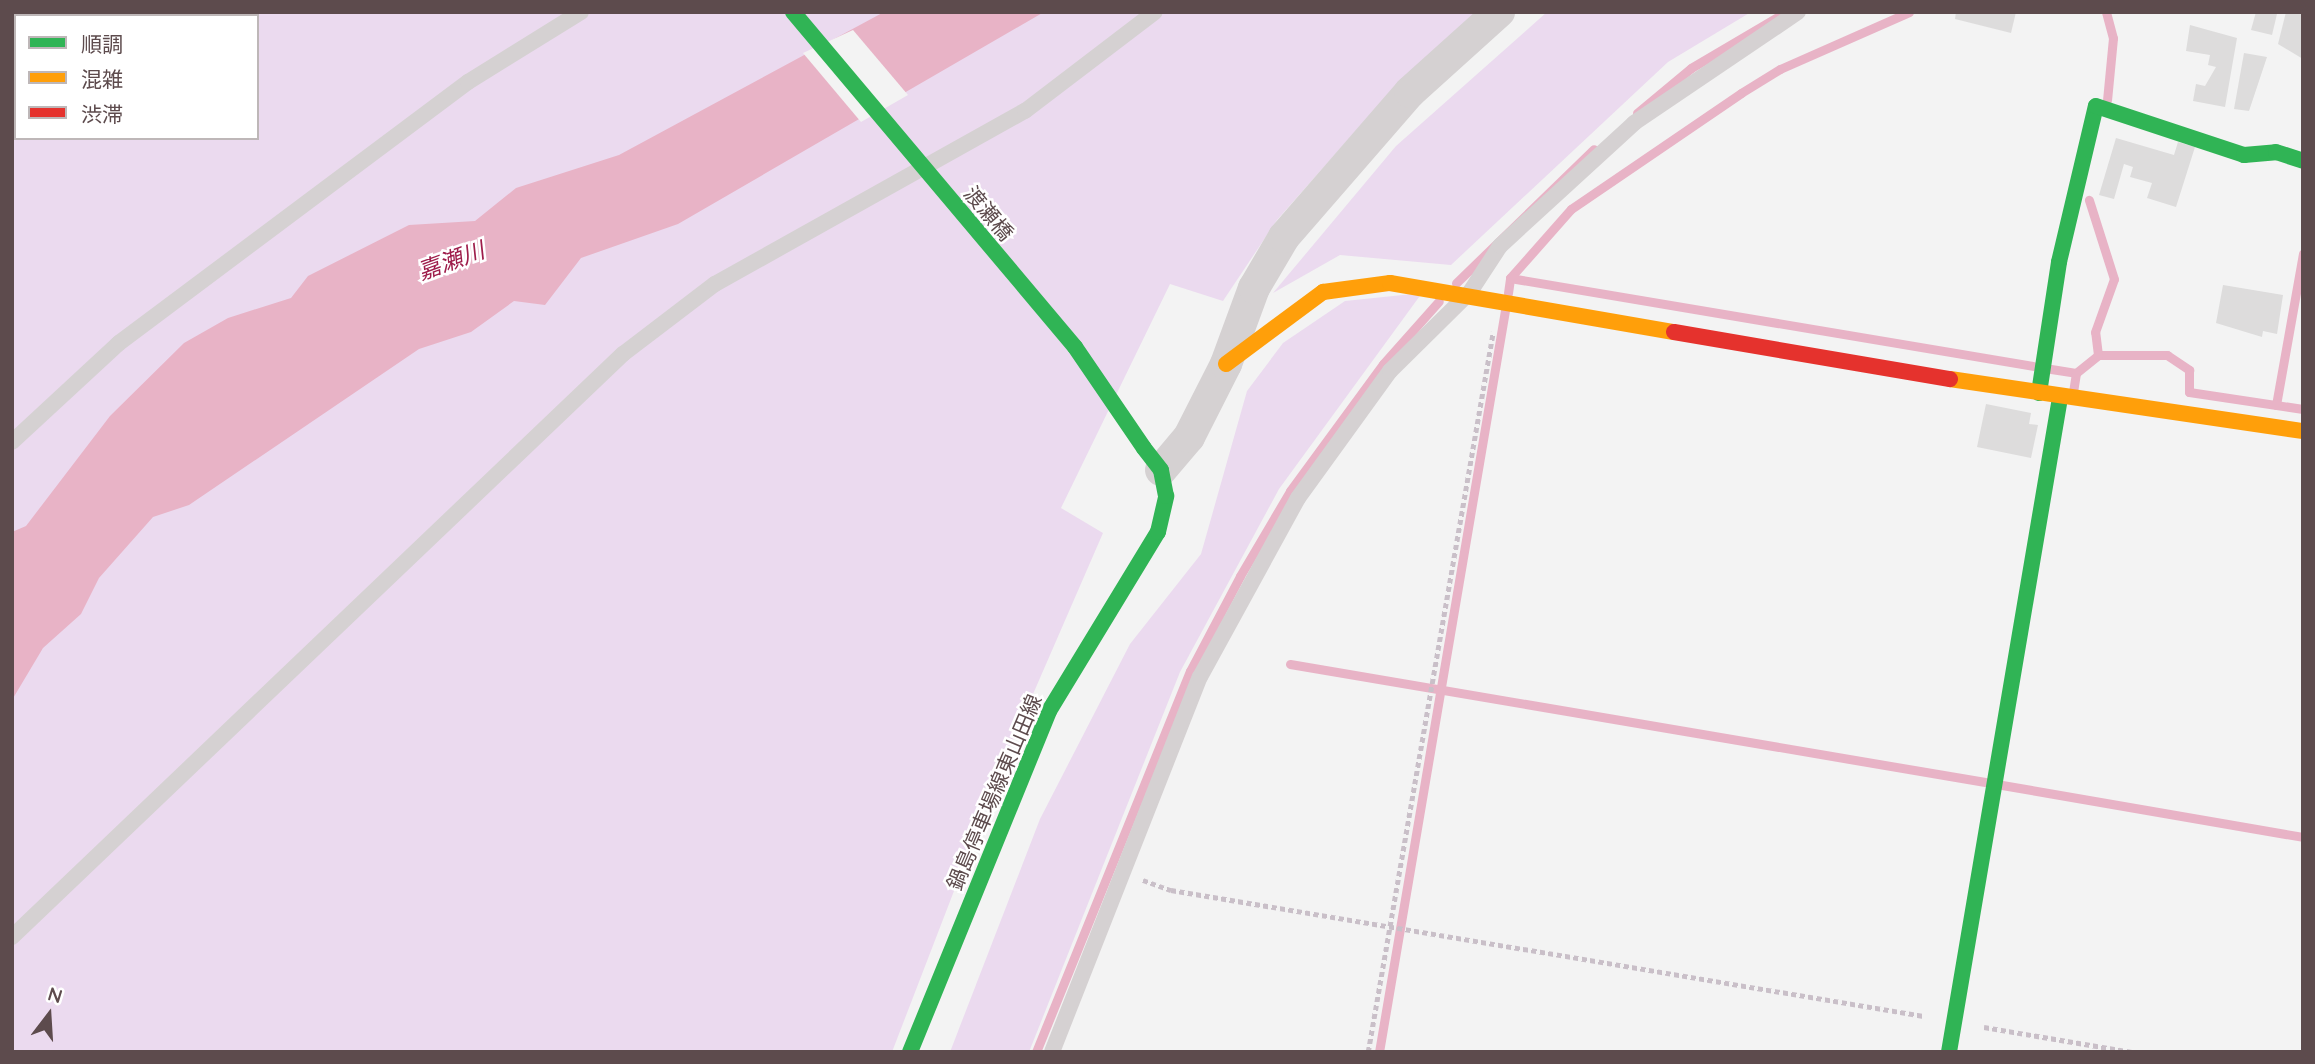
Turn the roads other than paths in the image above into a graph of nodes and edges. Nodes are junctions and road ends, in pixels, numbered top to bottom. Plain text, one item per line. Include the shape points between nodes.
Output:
1 (580, 12) edge
2 (793, 12) edge
3 (1155, 12) edge
4 (1499, 12) edge
5 (1798, 12) edge
6 (2303, 161) edge
7 (1470, 292) junction
8 (1226, 364) junction
9 (2040, 386) junction
10 (2060, 398) junction
11 (2303, 431) edge
12 (12, 442) edge
13 (1153, 459) junction
14 (12, 937) edge
15 (910, 1052) edge
16 (1052, 1052) edge
17 (1949, 1052) edge

1 - 12 lane via 468,82 119,342
2 - 13 street, 渡瀬橋, bridge via 1074,347
3 - 14 lane via 1025,111 715,284 623,354
4 - 8 street via 1410,92 1284,237 1254,288
5 - 7 lane via 1634,123 1500,246
6 - 9 street via 2276,152 2244,155 2096,106
7 - 8 street via 1429,285 1356,283 1323,292 1279,318
7 - 9 street
7 - 16 lane via 1390,372 1298,498 1200,677
8 - 13 street via 1189,437
9 - 10 street
10 - 11 street
10 - 17 street
13 - 15 street, 鍋島停車場線東山田線 via 1166,496 1158,531 1049,711

